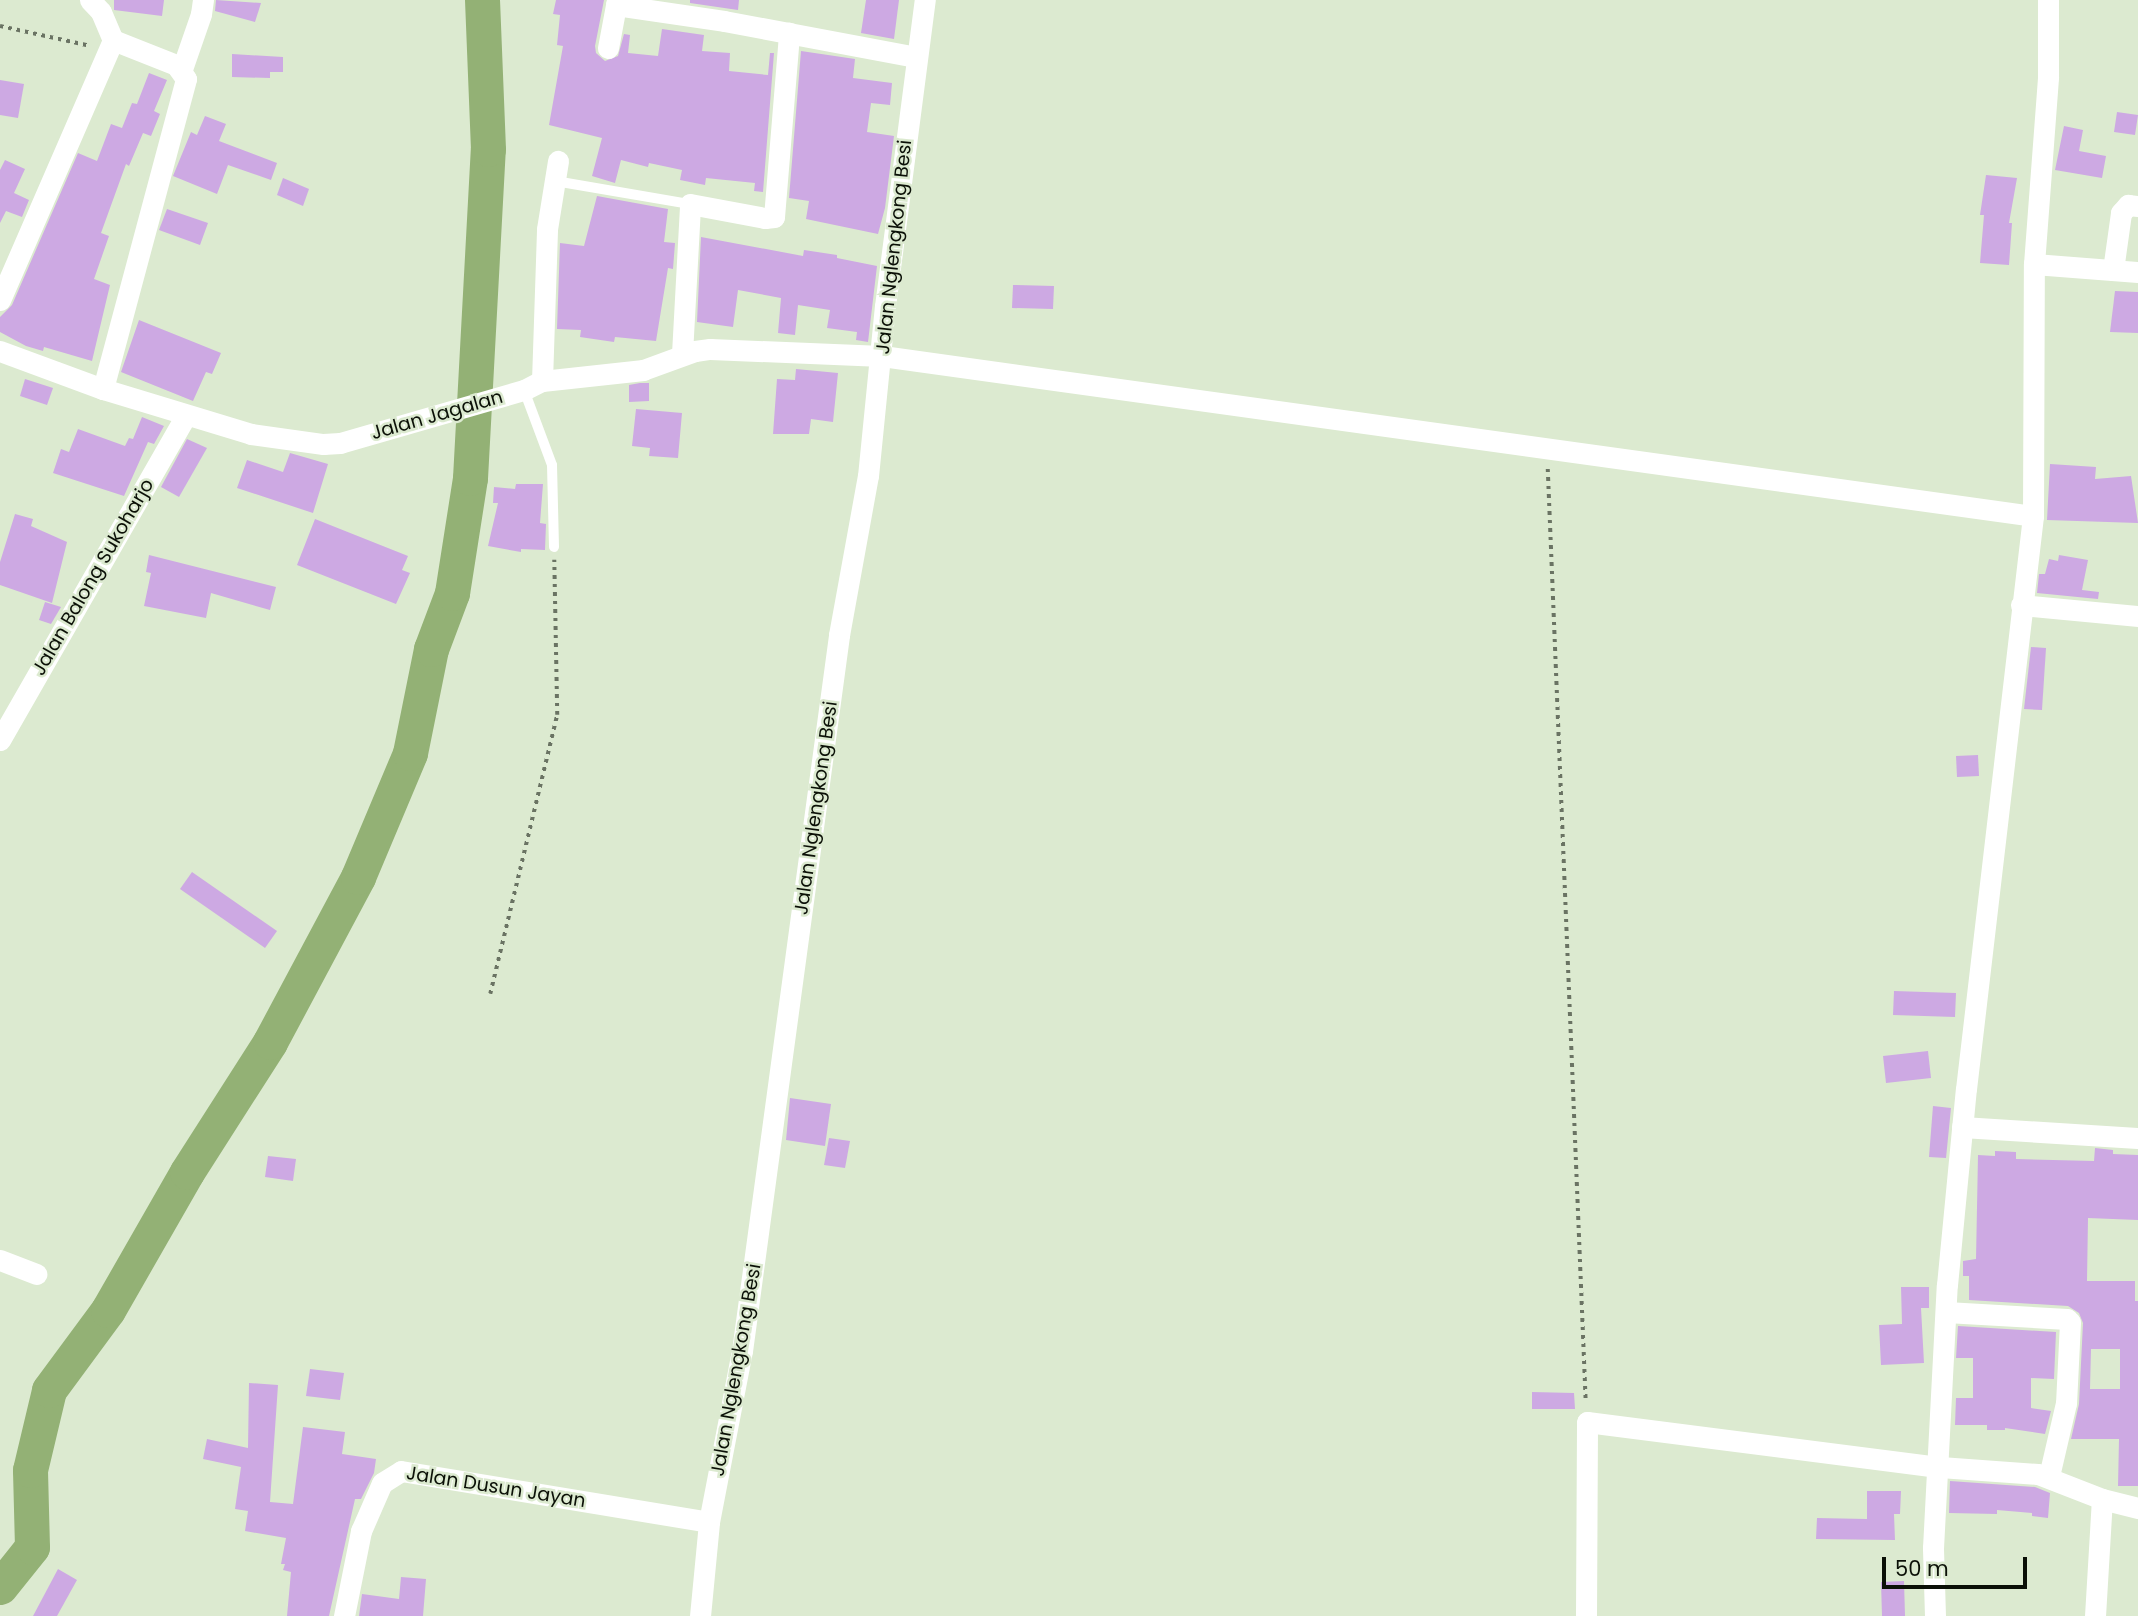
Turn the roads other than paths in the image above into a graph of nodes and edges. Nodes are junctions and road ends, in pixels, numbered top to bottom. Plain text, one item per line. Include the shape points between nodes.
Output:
1 (90, 0) edge
2 (203, 0) edge
3 (925, 0) edge
4 (2048, 0) edge
5 (616, 3) edge
6 (688, 8) edge
7 (789, 33) junction
8 (111, 45) junction
9 (608, 48) dead end
10 (917, 57) junction
11 (182, 69) junction
12 (556, 171) joint
13 (690, 204) junction
14 (2138, 206) edge
15 (2034, 264) junction
16 (2113, 270) junction
17 (2138, 272) edge
18 (0, 300) edge
19 (0, 351) edge
20 (682, 354) junction
21 (882, 356) junction
22 (533, 386) junction
23 (103, 389) junction
24 (186, 415) junction
25 (2033, 516) junction
26 (554, 547) road end
27 (2021, 605) junction
28 (2138, 616) edge
29 (0, 740) edge
30 (1962, 1127) junction
31 (2138, 1138) edge
32 (0, 1260) edge
33 (36, 1274) dead end
34 (1946, 1312) junction
35 (1940, 1467) junction
36 (2049, 1476) junction
37 (2102, 1499) junction
38 (2138, 1508) edge
39 (709, 1522) junction
40 (344, 1616) edge
41 (700, 1616) edge
42 (1586, 1616) edge
43 (1935, 1616) edge
44 (2095, 1616) edge

1 - 8 street via 101,12
2 - 11 street
3 - 10 street, Jalan Nglengkong Besi
4 - 15 street via 2048,77
5 - 6 street
5 - 9 street
6 - 7 street
7 - 10 street
7 - 13 street via 774,216
8 - 11 street
8 - 18 street
10 - 21 street, Jalan Nglengkong Besi
11 - 23 street via 186,79
12 - 13 lane
12 - 22 street
13 - 20 street
14 - 16 street via 2128,205 2121,213
15 - 16 street
15 - 25 street
16 - 17 street
19 - 23 street, Jalan Jagalan
20 - 21 street, Jalan Jagalan via 709,349
20 - 22 street, Jalan Jagalan via 643,370
21 - 25 street, Jalan Jagalan
21 - 39 street, Jalan Nglengkong Besi via 868,476 839,635 742,1351
22 - 24 street, Jalan Jagalan via 340,443 251,434
22 - 26 lane via 552,466
23 - 24 street, Jalan Jagalan
24 - 29 street, Jalan Balong Sukoharjo
25 - 27 street
27 - 28 street
27 - 30 street
30 - 31 street
30 - 34 street
32 - 33 street
34 - 35 street
34 - 36 street via 2070,1322 2066,1403
35 - 36 street
35 - 42 street via 1587,1422
35 - 43 street via 1933,1548
36 - 37 street
37 - 38 street
37 - 44 street
39 - 40 street, Jalan Dusun Jayan via 401,1471 382,1483 361,1531
39 - 41 street, Jalan Nglengkong Besi

